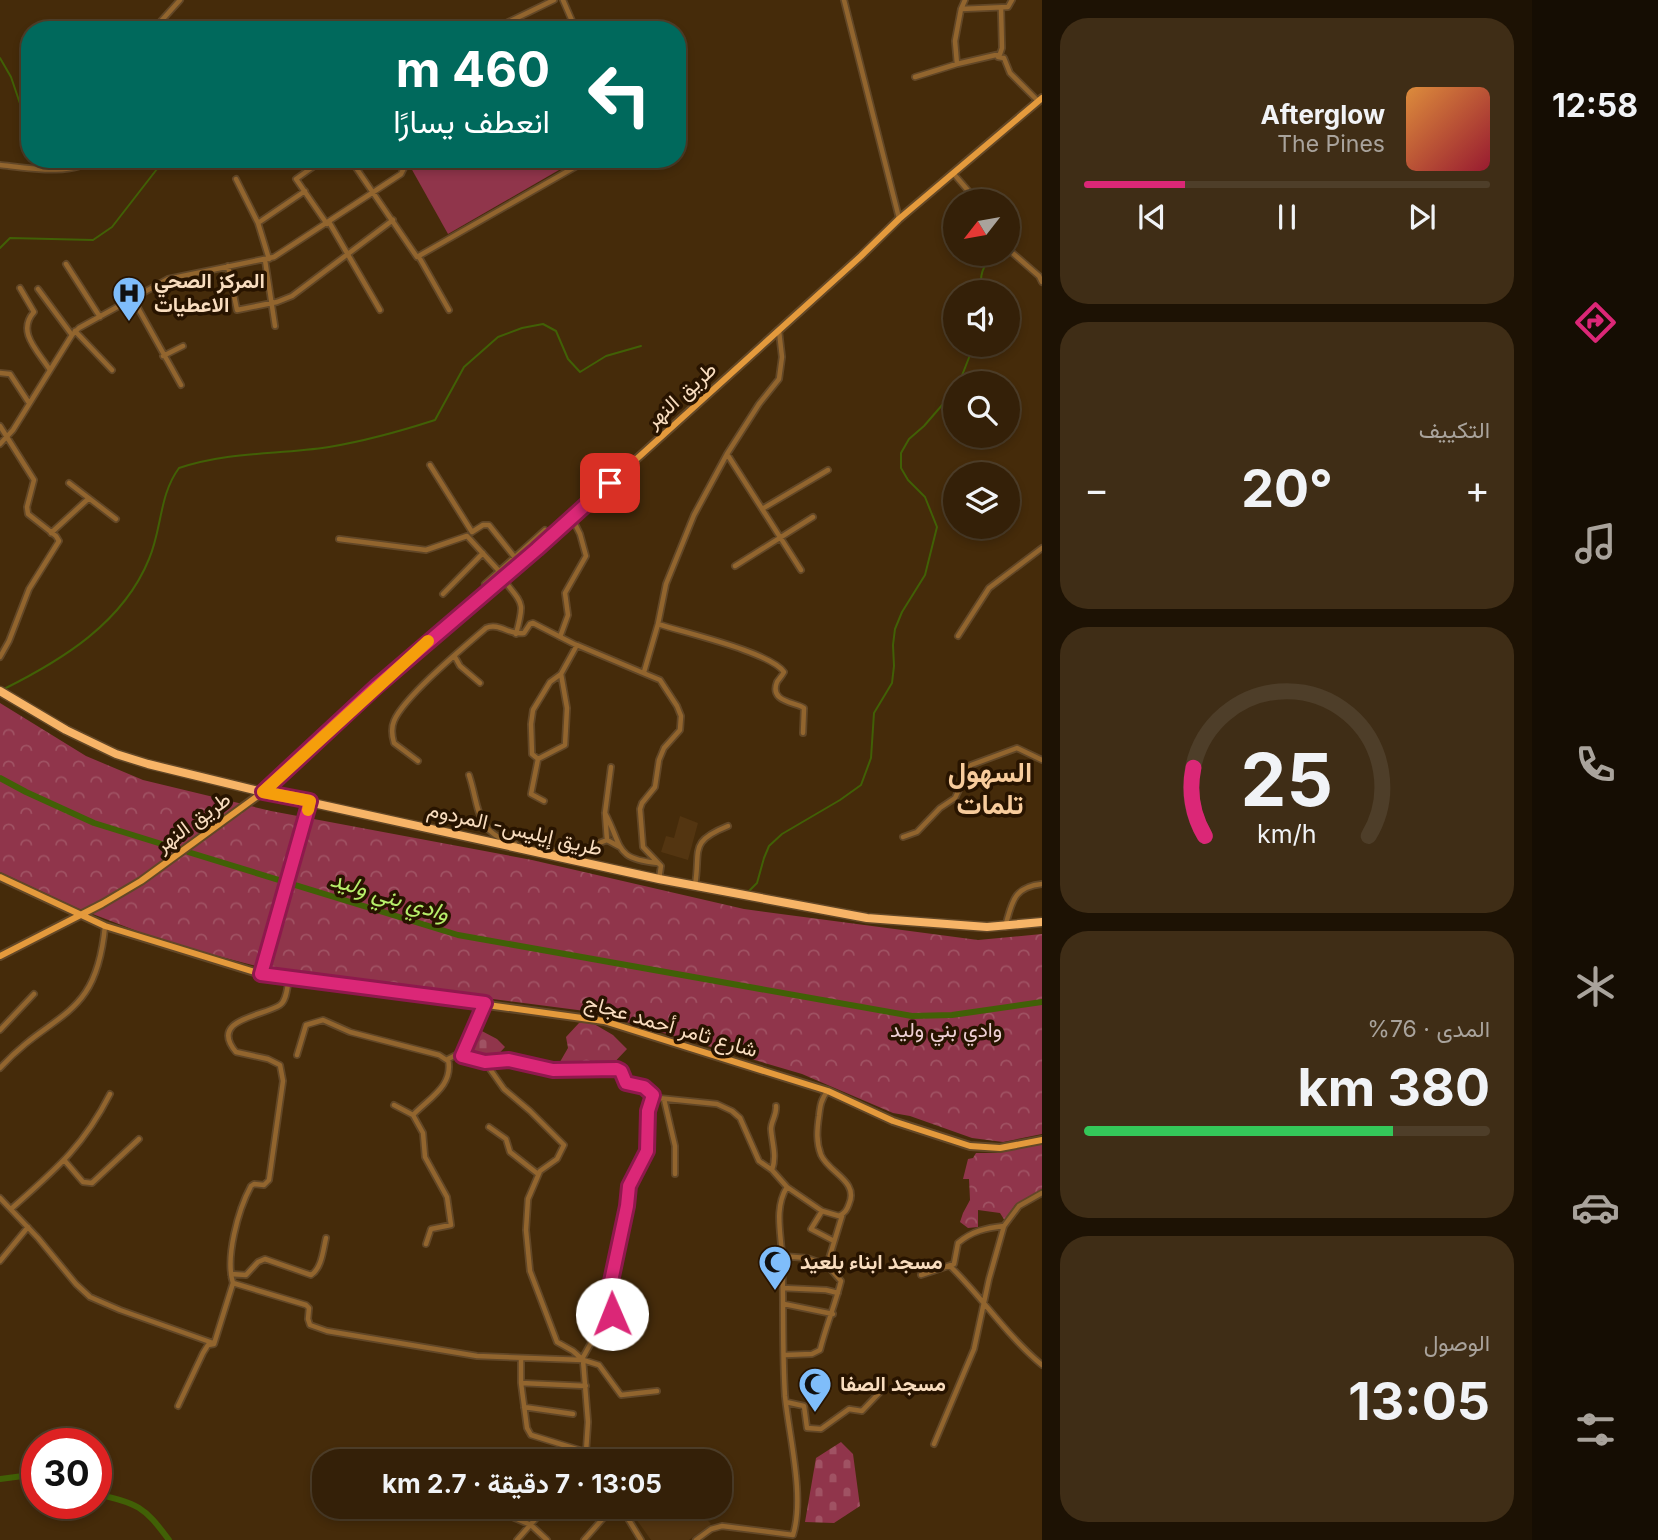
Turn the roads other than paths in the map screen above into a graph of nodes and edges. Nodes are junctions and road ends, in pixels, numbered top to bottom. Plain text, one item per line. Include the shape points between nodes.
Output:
1 (180, 0) edge
2 (554, 0) edge
3 (563, 0) edge
4 (844, 0) edge
5 (965, 0) edge
6 (1012, 0) edge
7 (1001, 8) junction
8 (961, 9) junction
9 (161, 21) edge
10 (511, 21) edge
11 (572, 21) edge
12 (995, 56) junction
13 (957, 64) junction
14 (915, 77) dead end
15 (1040, 99) edge
16 (0, 165) edge
17 (21, 167) edge
18 (27, 168) edge
19 (75, 168) edge
20 (311, 168) edge
21 (357, 168) edge
22 (404, 168) edge
23 (573, 168) edge
24 (953, 173) junction
25 (236, 179) dead end
26 (967, 189) edge
27 (304, 191) junction
28 (374, 192) junction
29 (899, 219) junction
30 (393, 220) junction
31 (258, 223) junction
32 (328, 223) junction
33 (347, 253) junction
34 (419, 257) junction
35 (267, 259) junction
36 (1020, 259) edge
37 (66, 264) dead end
38 (228, 266) junction
39 (1041, 277) edge
40 (20, 288) dead end
41 (38, 289) dead end
42 (133, 299) junction
43 (272, 304) junction
44 (380, 310) dead end
45 (449, 310) dead end
46 (100, 317) junction
47 (275, 326) dead end
48 (779, 331) junction
49 (74, 333) junction
50 (184, 346) dead end
51 (163, 356) junction
52 (50, 370) junction
53 (112, 370) dead end
54 (0, 373) edge
55 (181, 385) dead end
56 (29, 403) junction
57 (0, 426) edge
58 (7, 438) junction
59 (0, 444) edge
60 (727, 454) junction
61 (430, 465) dead end
62 (828, 470) dead end
63 (68, 483) dead end
64 (88, 499) junction
65 (762, 509) junction
66 (813, 517) dead end
67 (572, 518) junction
68 (116, 519) dead end
69 (545, 530) dead end
70 (51, 533) junction
71 (470, 534) junction
72 (780, 536) junction
73 (339, 539) dead end
74 (1042, 548) edge
75 (483, 554) junction
76 (514, 556) junction
77 (520, 564) junction
78 (735, 566) dead end
79 (801, 570) dead end
80 (499, 571) junction
81 (502, 578) junction
82 (485, 584) dead end
83 (443, 594) dead end
84 (658, 624) junction
85 (516, 634) junction
86 (958, 636) dead end
87 (560, 638) junction
88 (577, 645) junction
89 (0, 657) edge
90 (455, 657) junction
91 (645, 672) junction
92 (561, 674) junction
93 (480, 683) dead end
94 (0, 691) edge
95 (803, 733) dead end
96 (538, 760) junction
97 (1042, 760) edge
98 (418, 761) dead end
99 (611, 767) dead end
100 (468, 775) dead end
101 (263, 792) junction
102 (310, 801) junction
103 (544, 801) dead end
104 (605, 813) junction
105 (728, 826) dead end
106 (903, 837) dead end
107 (607, 840) junction
108 (620, 847) junction
109 (531, 849) junction
110 (659, 863) junction
111 (0, 877) edge
112 (659, 879) junction
113 (1042, 884) edge
114 (695, 886) junction
115 (79, 915) junction
116 (1042, 922) edge
117 (104, 926) junction
118 (1004, 928) junction
119 (113, 929) junction
120 (104, 936) junction
121 (0, 956) edge
122 (261, 974) junction
123 (289, 979) junction
124 (34, 994) dead end
125 (485, 1003) junction
126 (0, 1030) edge
127 (297, 1055) dead end
128 (462, 1056) junction
129 (449, 1061) junction
130 (485, 1062) junction
131 (0, 1068) edge
132 (828, 1091) junction
133 (110, 1094) dead end
134 (653, 1095) junction
135 (664, 1099) junction
136 (394, 1105) dead end
137 (776, 1106) dead end
138 (413, 1115) junction
139 (489, 1127) dead end
140 (139, 1139) dead end
141 (1042, 1140) edge
142 (65, 1161) junction
143 (772, 1170) junction
144 (538, 1174) junction
145 (675, 1174) dead end
146 (787, 1187) junction
147 (1042, 1193) edge
148 (0, 1198) edge
149 (11, 1209) junction
150 (822, 1211) junction
151 (842, 1216) junction
152 (1004, 1226) junction
153 (28, 1227) junction
154 (326, 1238) dead end
155 (834, 1241) junction
156 (426, 1244) dead end
157 (782, 1256) junction
158 (0, 1261) edge
159 (827, 1265) junction
160 (950, 1266) junction
161 (230, 1273) junction
162 (921, 1275) dead end
163 (233, 1283) junction
164 (783, 1288) junction
165 (838, 1293) junction
166 (985, 1303) junction
167 (784, 1304) junction
168 (833, 1314) junction
169 (214, 1344) junction
170 (785, 1355) junction
171 (521, 1358) junction
172 (582, 1359) junction
173 (1042, 1365) edge
174 (521, 1383) junction
175 (586, 1386) junction
176 (657, 1391) dead end
177 (881, 1391) dead end
178 (786, 1402) junction
179 (178, 1406) dead end
180 (524, 1407) junction
181 (573, 1415) dead end
182 (934, 1444) dead end
183 (566, 1449) edge
184 (588, 1449) edge
185 (517, 1519) edge
186 (536, 1519) edge
187 (602, 1519) edge
188 (628, 1519) edge
189 (531, 1525) junction
190 (793, 1537) edge
191 (517, 1540) edge
192 (547, 1540) edge
193 (584, 1540) edge
194 (641, 1540) edge
195 (696, 1540) edge

1 - 9 street
2 - 10 street
3 - 11 street
4 - 29 street
5 - 8 street
6 - 7 street
7 - 8 street
7 - 12 street via 1002,51
8 - 13 street via 955,41
12 - 13 street
12 - 15 street via 1004,58 1010,74
13 - 14 street
15 - 24 main road, طريق النهر
16 - 17 street
18 - 19 street
20 - 27 street via 296,179
21 - 28 street
22 - 28 street
23 - 34 street
24 - 26 street
24 - 29 main road, طريق النهر
25 - 31 street
27 - 31 street
27 - 32 street
28 - 30 street
28 - 32 street
29 - 48 main road, طريق النهر
30 - 33 street
30 - 34 street
31 - 35 street
32 - 33 street
32 - 35 street
33 - 43 street via 292,296
33 - 44 street
34 - 45 street
35 - 38 street
35 - 43 street
36 - 39 street
37 - 46 street
38 - 42 street via 167,279
38 - 43 street via 237,310
40 - 52 street via 34,312 26,331
41 - 49 street
42 - 46 street
42 - 51 street
43 - 47 street
46 - 49 street
48 - 60 street via 779,379
48 - 67 main road, طريق النهر
49 - 52 street
49 - 53 street
50 - 51 street
51 - 55 street
52 - 56 street
54 - 56 street via 10,374
56 - 58 street
57 - 58 street
58 - 59 street
58 - 70 street via 34,480 28,514
60 - 65 street
60 - 84 street via 669,574
61 - 71 street
62 - 65 street
63 - 64 street
64 - 68 street
64 - 70 street
65 - 72 street
66 - 72 street
67 - 77 main road, طريق النهر
67 - 87 street via 586,556 565,593 568,615
69 - 76 street
70 - 89 street via 58,544 29,589
71 - 73 street via 426,550
71 - 75 street
71 - 76 street via 489,525
72 - 78 street
72 - 79 street
74 - 86 street via 989,588
75 - 80 street
75 - 83 street
76 - 77 street
76 - 80 street
77 - 81 main road, طريق النهر
80 - 82 street
81 - 85 street via 523,610
81 - 101 main road, طريق النهر
84 - 91 street
84 - 95 street via 762,656 781,668 778,696 802,705
85 - 87 street via 524,633 533,623
85 - 90 street via 489,627
87 - 88 street
88 - 91 street
88 - 92 street
90 - 93 street
90 - 98 street via 394,721 394,743
91 - 110 street via 664,684 681,722 680,730 664,748 654,787 640,809 641,842
92 - 96 street via 550,682 531,716 531,754
92 - 96 street via 567,708 565,746
94 - 101 highway, طريق إيليس- المردوم via 116,754
96 - 103 street via 531,794
97 - 106 street via 1017,748 971,765 956,798 918,832
99 - 104 street
100 - 109 street via 476,810 493,835
101 - 102 highway, طريق إيليس- المردوم
101 - 115 main road, طريق النهر via 141,881
102 - 109 highway, طريق إيليس- المردوم
102 - 122 street
104 - 107 street
104 - 108 street
105 - 114 street via 699,845
107 - 108 street
107 - 109 street via 573,853
108 - 110 street via 627,858
109 - 112 highway, طريق إيليس- المردوم
110 - 112 street
111 - 115 main road, شارع ثامر أحمد عجاج
112 - 114 highway, طريق إيليس- المردوم
113 - 118 street via 1016,895
114 - 118 highway, طريق إيليس- المردوم via 867,918
115 - 117 main road, شارع ثامر أحمد عجاج
115 - 121 main road, طريق النهر
116 - 118 highway, طريق إيليس- المردوم
117 - 119 main road, شارع ثامر أحمد عجاج
117 - 120 street
119 - 120 street
119 - 122 main road, شارع ثامر أحمد عجاج
120 - 131 street via 98,967 81,1001
122 - 123 main road, شارع ثامر أحمد عجاج
123 - 125 main road, شارع ثامر أحمد عجاج
123 - 161 street via 280,1005 243,1019 228,1034 236,1052 280,1065 283,1081 269,1180 250,1186 242,1203
124 - 126 street
125 - 128 street
125 - 132 main road, شارع ثامر أحمد عجاج via 604,1021
127 - 129 street via 306,1025 323,1020
128 - 129 street via 452,1056
128 - 130 street
129 - 138 street via 443,1087
130 - 134 street via 509,1060 563,1071 617,1069 626,1083 644,1087
130 - 144 street via 504,1089 564,1145 557,1159
132 - 141 main road, شارع ثامر أحمد عجاج via 893,1121 970,1146 1000,1148
132 - 151 street via 823,1097 817,1138 823,1159 850,1188 852,1197
133 - 142 street via 94,1125
134 - 135 street
134 - 172 street via 647,1151 629,1186 615,1254 610,1286 614,1309
135 - 143 street via 718,1104 732,1111 740,1118 759,1161
135 - 145 street via 676,1146
136 - 138 street
137 - 143 street via 771,1127
138 - 156 street via 423,1133 425,1157 450,1208 451,1225 430,1229
139 - 144 street via 506,1139 510,1152
140 - 142 street via 92,1183 83,1182
142 - 149 street
143 - 146 street
144 - 172 street via 526,1208 530,1271 557,1342
146 - 150 street
146 - 157 street via 780,1202
147 - 152 street via 1019,1206
148 - 149 street
149 - 153 street
150 - 151 street
150 - 155 street via 811,1229
151 - 155 street
152 - 160 street via 981,1229 960,1241
152 - 166 street
153 - 158 street
153 - 169 street via 90,1297
154 - 161 street via 320,1263 311,1275 265,1259 246,1275
155 - 159 street
157 - 159 street
157 - 164 street
159 - 165 street via 841,1281
160 - 162 street
160 - 166 street
161 - 163 street
163 - 169 street
163 - 171 street via 306,1305 310,1325 327,1331 477,1356
164 - 165 street
164 - 167 street
165 - 168 street
166 - 173 street
166 - 182 street via 974,1349
167 - 168 street
167 - 170 street
168 - 170 street via 818,1352
169 - 179 street via 203,1353
170 - 178 street
171 - 172 street
171 - 174 street
172 - 175 street
172 - 176 street via 598,1365 621,1395
174 - 175 street
174 - 180 street
175 - 184 street
177 - 178 street via 862,1411 849,1409 821,1429 807,1428 804,1406
178 - 190 street via 798,1510
180 - 181 street
180 - 183 street via 531,1434
185 - 189 street
186 - 189 street
187 - 193 street
188 - 194 street
189 - 191 street
189 - 192 street
190 - 195 street via 722,1526

